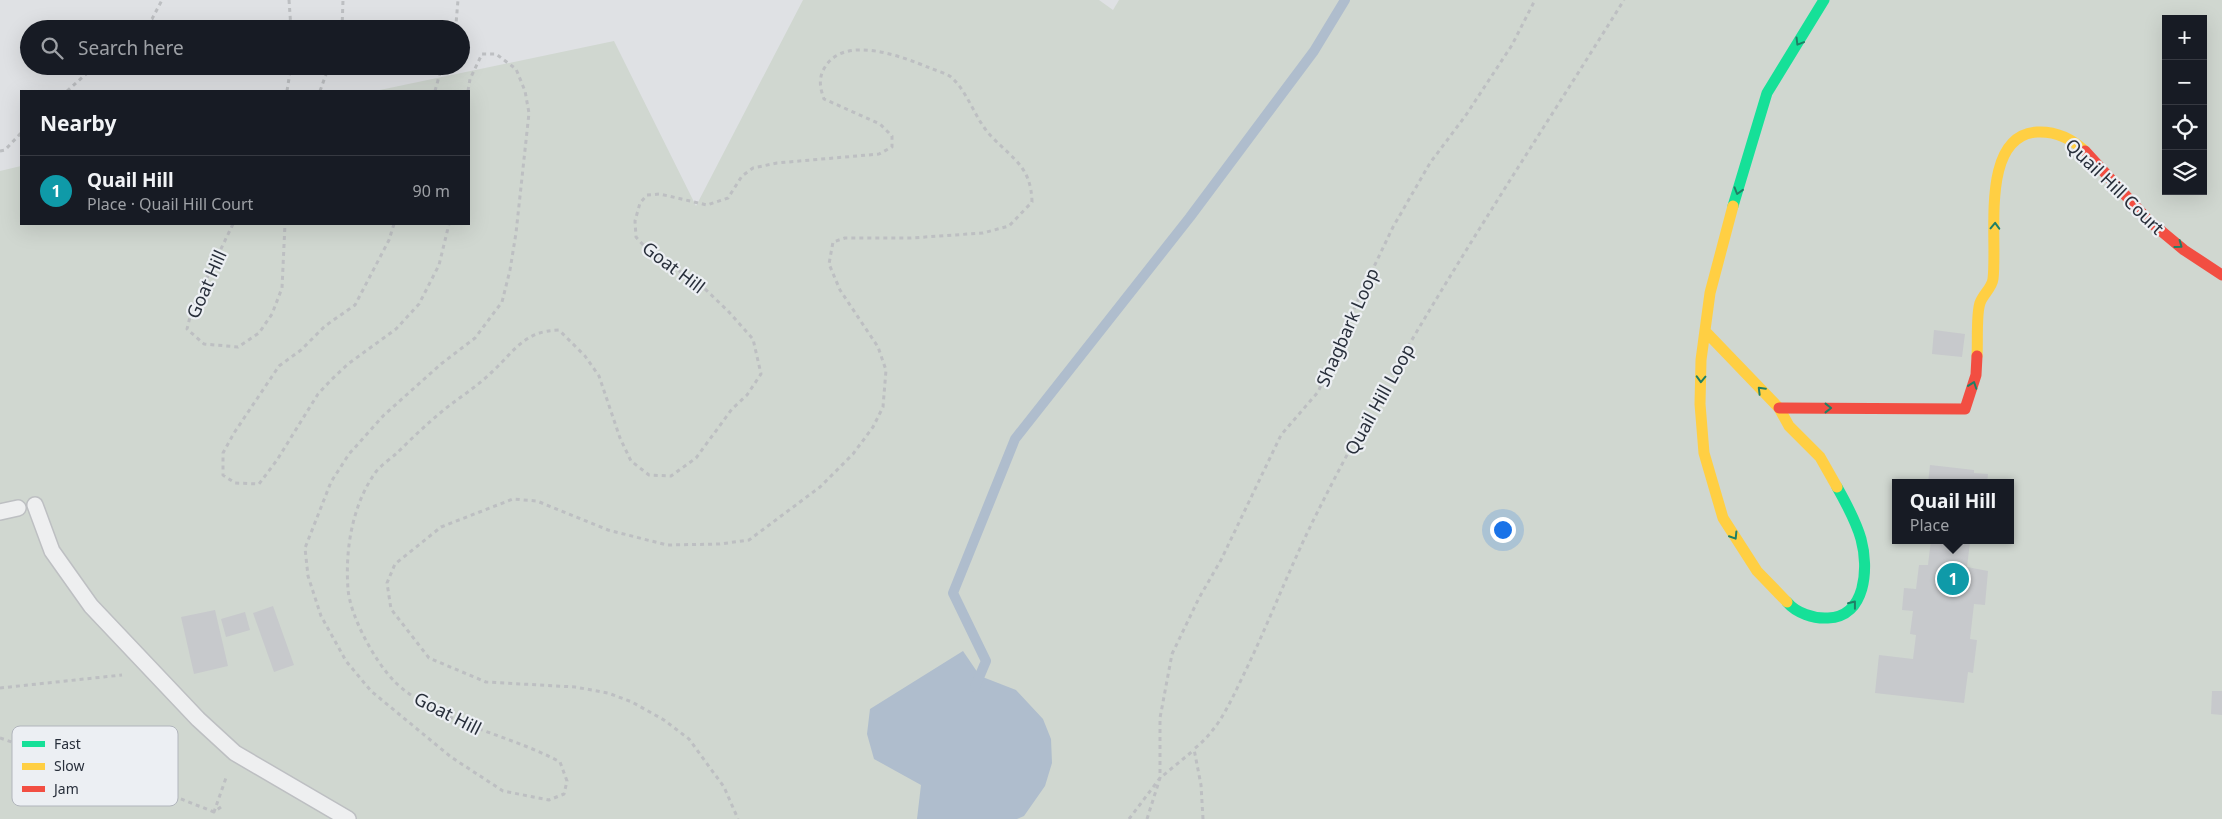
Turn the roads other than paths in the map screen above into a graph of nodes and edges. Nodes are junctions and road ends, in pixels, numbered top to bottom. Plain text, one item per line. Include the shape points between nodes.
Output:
1 (1824, 0) edge
2 (2222, 275) edge
3 (1705, 331) junction
4 (1779, 408) junction
5 (35, 505) dead end
6 (18, 508) dead end
7 (0, 512) edge
8 (348, 819) edge

1 -> 3 street via 1767,93 1724,236 1710,293
4 -> 2 street, Quail Hill Court via 1965,409 1976,375 1980,303 1993,282 1997,173 2001,157 2018,137 2036,132 2052,132 2066,137 2164,234
4 -> 3 street
3 -> 4 street via 1700,404 1704,453 1723,518 1757,571 1791,606 1816,619 1837,618 1852,608 1861,594 1865,570 1861,539 1845,501 1820,457 1790,426
5 - 8 lane via 52,551 91,606 198,719 235,753
6 - 7 lane

